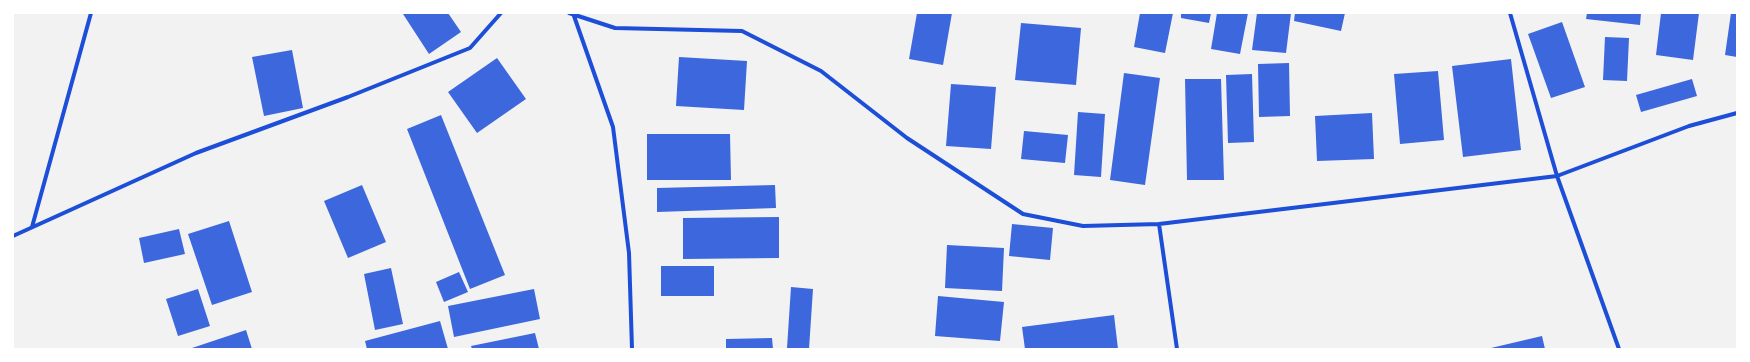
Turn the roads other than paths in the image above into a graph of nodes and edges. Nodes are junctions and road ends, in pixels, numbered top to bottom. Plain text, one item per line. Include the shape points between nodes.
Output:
1 (92, 13) edge
2 (501, 13) edge
3 (569, 13) edge
4 (1510, 13) edge
5 (574, 16) junction
6 (1737, 113) edge
7 (1557, 176) junction
8 (1159, 224) junction
9 (32, 227) junction
10 (13, 236) edge
11 (632, 349) edge
12 (1177, 349) edge
13 (1619, 349) edge

1 - 9 street
2 - 9 street via 470,48 348,97 196,153
3 - 5 street
4 - 7 street
5 - 8 street via 615,28 742,30 821,71 907,138 1023,214 1083,226
5 - 11 street via 613,127 629,253
6 - 7 street via 1690,126
7 - 8 street
7 - 13 street
8 - 12 street
9 - 10 street

